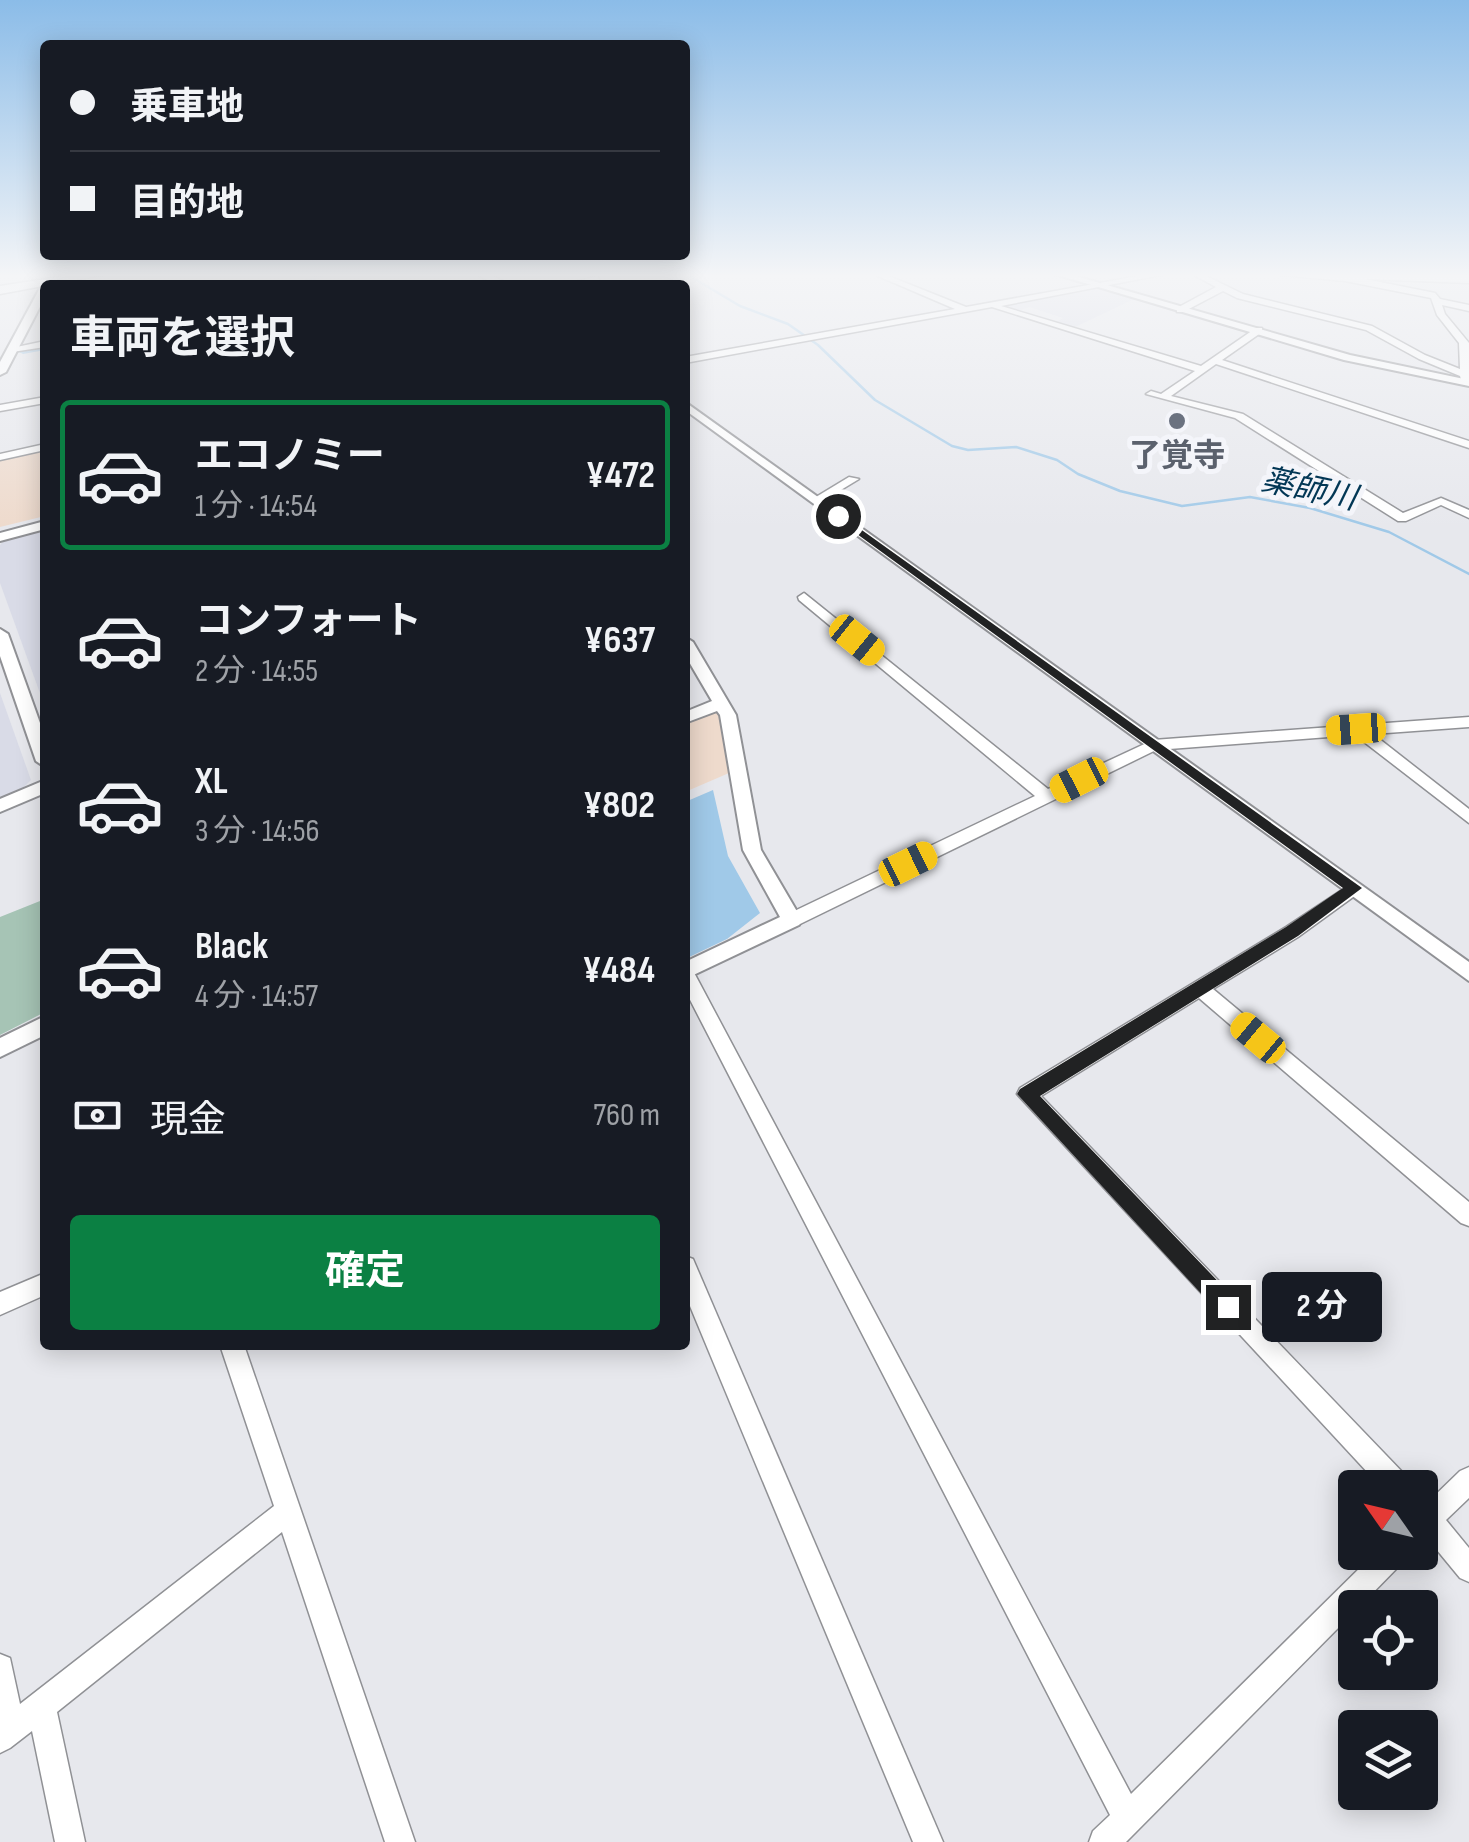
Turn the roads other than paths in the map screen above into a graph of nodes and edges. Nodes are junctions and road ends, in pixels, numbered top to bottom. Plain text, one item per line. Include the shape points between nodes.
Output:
1 (1168, 359) edge
2 (1219, 359) edge
3 (1356, 359) edge
4 (1424, 359) edge
5 (1216, 361) junction
6 (1203, 370) junction
7 (1466, 379) edge
8 (40, 401) edge
9 (0, 408) edge
10 (690, 409) edge
11 (1469, 445) edge
12 (40, 448) edge
13 (0, 457) edge
14 (853, 479) dead end
15 (817, 500) junction
16 (1469, 514) edge
17 (40, 526) edge
18 (0, 536) edge
19 (804, 596) dead end
20 (0, 634) edge
21 (690, 650) edge
22 (723, 703) junction
23 (690, 716) edge
24 (1469, 722) edge
25 (1356, 729) junction
26 (1154, 744) junction
27 (40, 747) edge
28 (40, 788) edge
29 (1046, 796) junction
30 (0, 806) edge
31 (1469, 817) edge
32 (1354, 888) junction
33 (792, 920) junction
34 (690, 970) edge
35 (1469, 973) edge
36 (690, 982) edge
37 (1198, 987) junction
38 (40, 1028) edge
39 (0, 1048) edge
40 (1469, 1216) edge
41 (690, 1280) edge
42 (40, 1286) edge
43 (0, 1304) edge
44 (234, 1350) edge
45 (1383, 1470) edge
46 (1469, 1480) edge
47 (1438, 1506) edge
48 (287, 1512) junction
49 (1438, 1535) edge
50 (1469, 1569) edge
51 (1377, 1570) edge
52 (0, 1668) edge
53 (41, 1706) junction
54 (5, 1734) edge
55 (1127, 1817) junction
56 (70, 1842) edge
57 (400, 1842) edge
58 (928, 1842) edge
59 (1104, 1842) edge

1 - 6 street
2 - 5 street
3 - 7 street
4 - 7 street
5 - 6 street
5 - 11 street
6 - 16 street via 1157,396 1238,416 1402,518 1441,501
8 - 9 street
10 - 15 street
12 - 13 street
14 - 15 street
15 - 26 street
17 - 18 street
19 - 29 street
20 - 27 street
21 - 22 street
22 - 23 street
22 - 33 street via 752,850
24 - 25 street
25 - 26 street
25 - 31 street
26 - 29 street
26 - 32 street
28 - 30 street
29 - 33 street
32 - 35 street
32 - 37 street
33 - 34 street
36 - 55 street
37 - 40 street
37 - 45 street via 1027,1094
38 - 39 street
41 - 58 street
42 - 43 street
44 - 48 street
46 - 47 street
48 - 53 street
48 - 57 street
49 - 50 street
51 - 55 street
52 - 54 street
53 - 54 street
53 - 56 street
55 - 59 street

